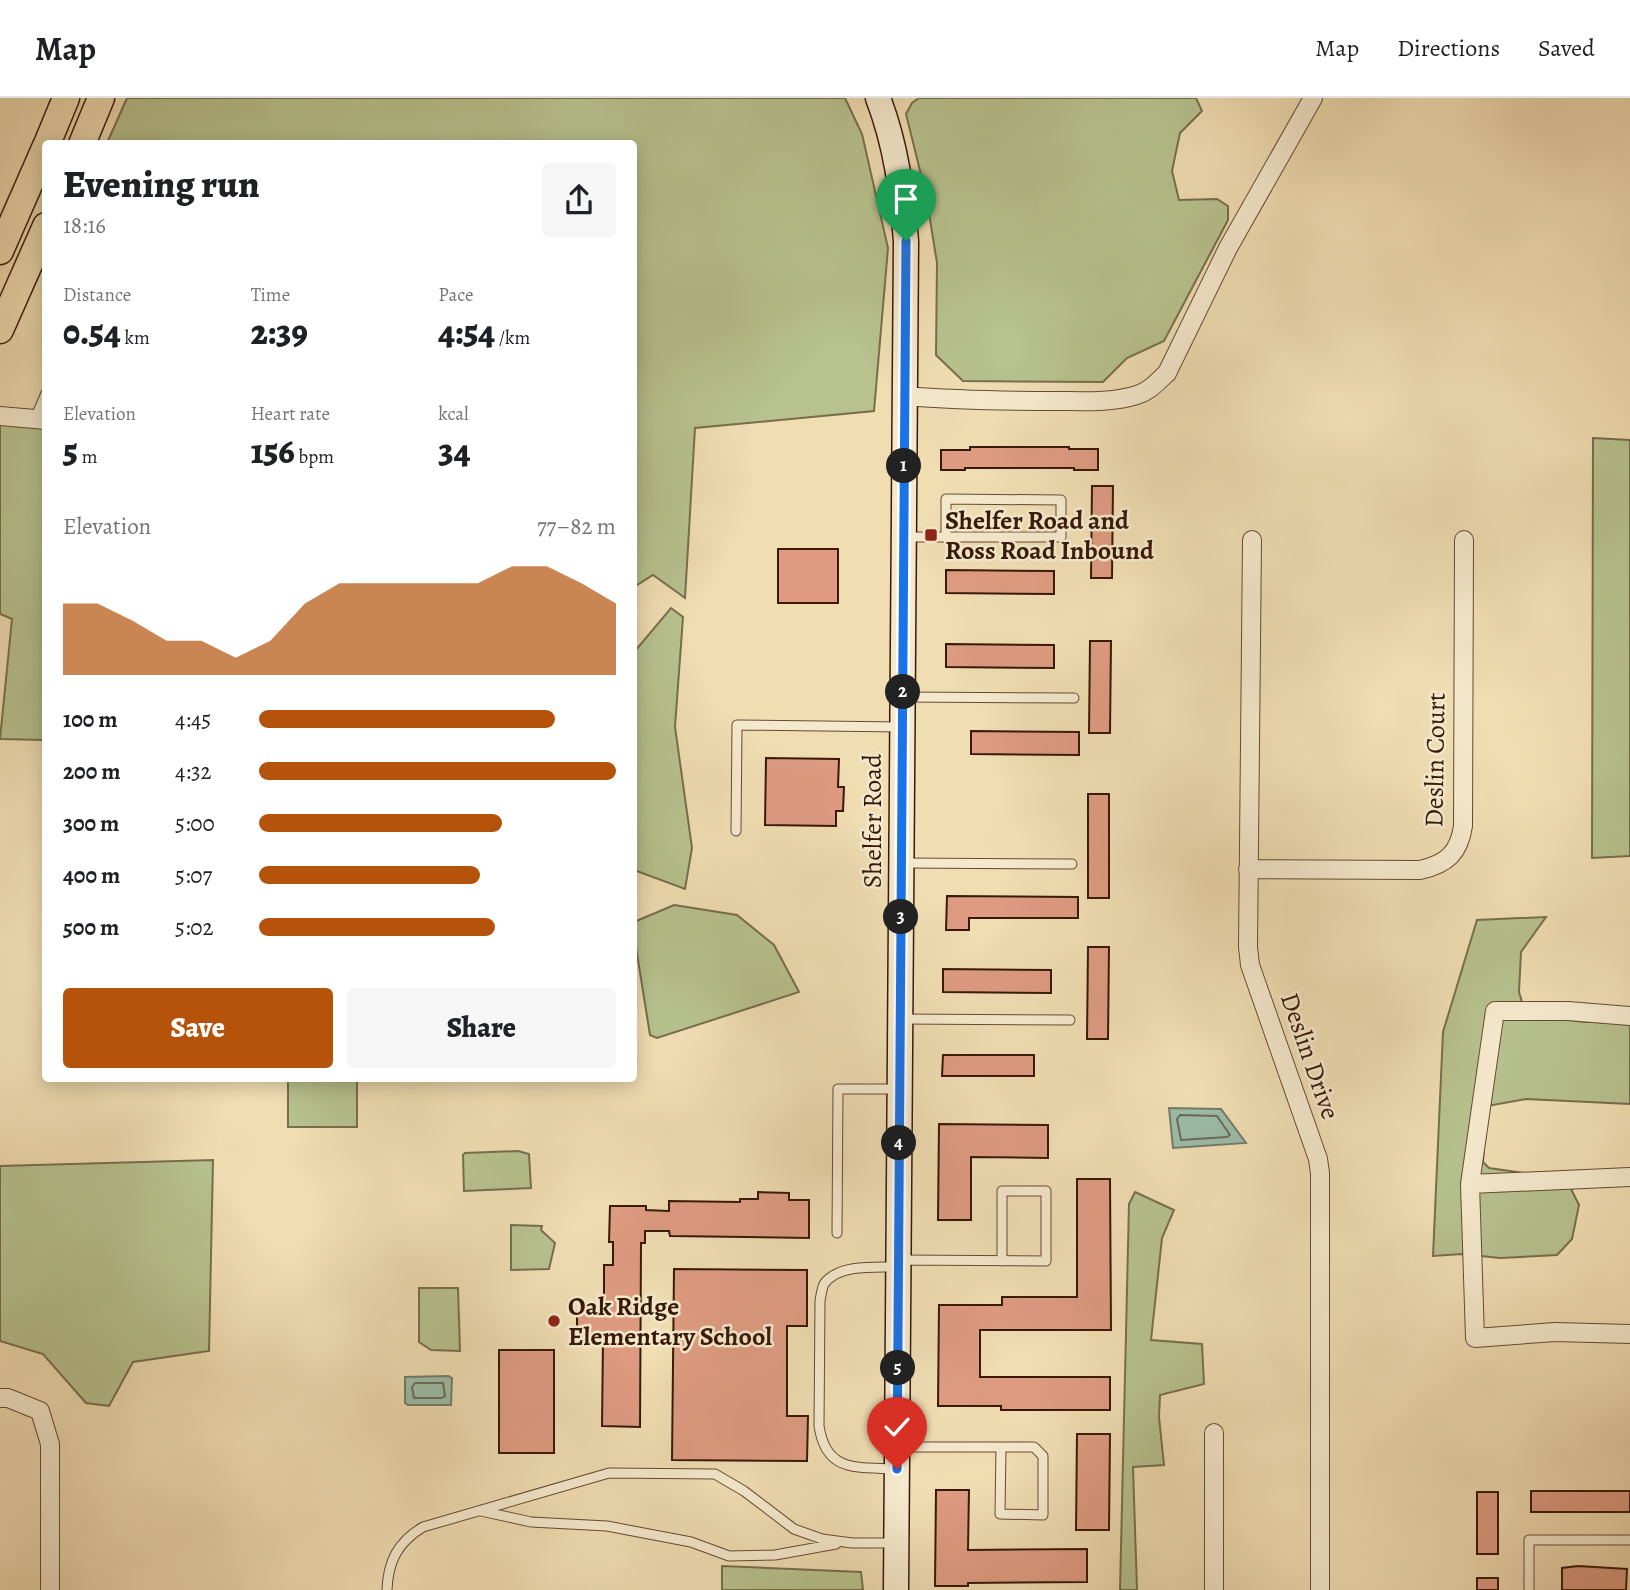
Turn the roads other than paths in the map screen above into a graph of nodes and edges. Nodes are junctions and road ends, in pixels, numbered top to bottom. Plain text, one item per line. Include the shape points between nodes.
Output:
1 (66, 98) edge
2 (102, 98) edge
3 (878, 98) edge
4 (1313, 98) edge
5 (48, 140) edge
6 (84, 140) edge
7 (42, 154) edge
8 (42, 235) edge
9 (0, 251) edge
10 (0, 330) edge
11 (905, 396) junction
12 (0, 416) edge
13 (40, 419) edge
14 (904, 537) junction
15 (946, 537) junction
16 (1252, 540) dead end
17 (1464, 540) dead end
18 (902, 697) junction
19 (1074, 698) dead end
20 (902, 727) junction
21 (736, 831) dead end
22 (901, 863) junction
23 (1072, 864) dead end
24 (1248, 869) junction
25 (1630, 1016) edge
26 (900, 1019) junction
27 (1070, 1020) dead end
28 (900, 1089) junction
29 (1630, 1177) edge
30 (1470, 1184) junction
31 (837, 1233) dead end
32 (1002, 1261) junction
33 (898, 1263) junction
34 (1630, 1334) edge
35 (0, 1398) edge
36 (1214, 1433) dead end
37 (1001, 1447) junction
38 (897, 1458) junction
39 (480, 1511) junction
40 (1630, 1540) edge
41 (848, 1542) junction
42 (897, 1543) junction
43 (50, 1590) edge
44 (387, 1590) edge
45 (896, 1590) edge
46 (1214, 1590) edge
47 (1320, 1590) edge
48 (1529, 1590) edge

1 - 5 main road
2 - 6 main road
3 - 11 street, Shelfer Road via 888,122 903,201
4 - 11 street via 1228,248 1167,373 1150,389 1115,399 1069,401
7 - 9 main road
8 - 10 main road
11 - 14 street, Shelfer Road
12 - 13 street
14 - 15 lane
14 - 18 street, Shelfer Road
15 - 15 lane via 1061,537 1061,500 946,499
16 - 24 street, Deslin Drive
17 - 24 street, Deslin Court via 1463,826 1455,852 1446,862 1420,870
18 - 19 lane
18 - 20 street, Shelfer Road
20 - 21 lane via 737,725
20 - 22 street, Shelfer Road
22 - 23 lane
22 - 26 street, Shelfer Road
24 - 47 street, Deslin Drive via 1250,965 1320,1173
25 - 30 street via 1495,1011
26 - 27 lane
26 - 28 street, Shelfer Road
28 - 31 lane via 838,1089
28 - 33 street, Shelfer Road
29 - 30 street
30 - 34 street via 1475,1338 1555,1332
32 - 32 lane via 1046,1261 1046,1191 1002,1191
32 - 33 lane
33 - 38 street, Shelfer Road
33 - 38 lane via 845,1271 823,1285 819,1426 828,1453 839,1462 860,1467
35 - 43 street via 40,1410 50,1444
36 - 46 street
37 - 37 lane via 1034,1447 1042,1456 1042,1515 1000,1514
37 - 38 lane
38 - 42 street, Shelfer Road
39 - 41 lane via 531,1522 607,1526 691,1542 729,1556 775,1555
39 - 41 lane via 609,1473 715,1474 794,1529
39 - 44 lane via 423,1527 408,1536 395,1554
40 - 48 lane via 1529,1540
41 - 42 lane
42 - 45 street, Shelfer Road

